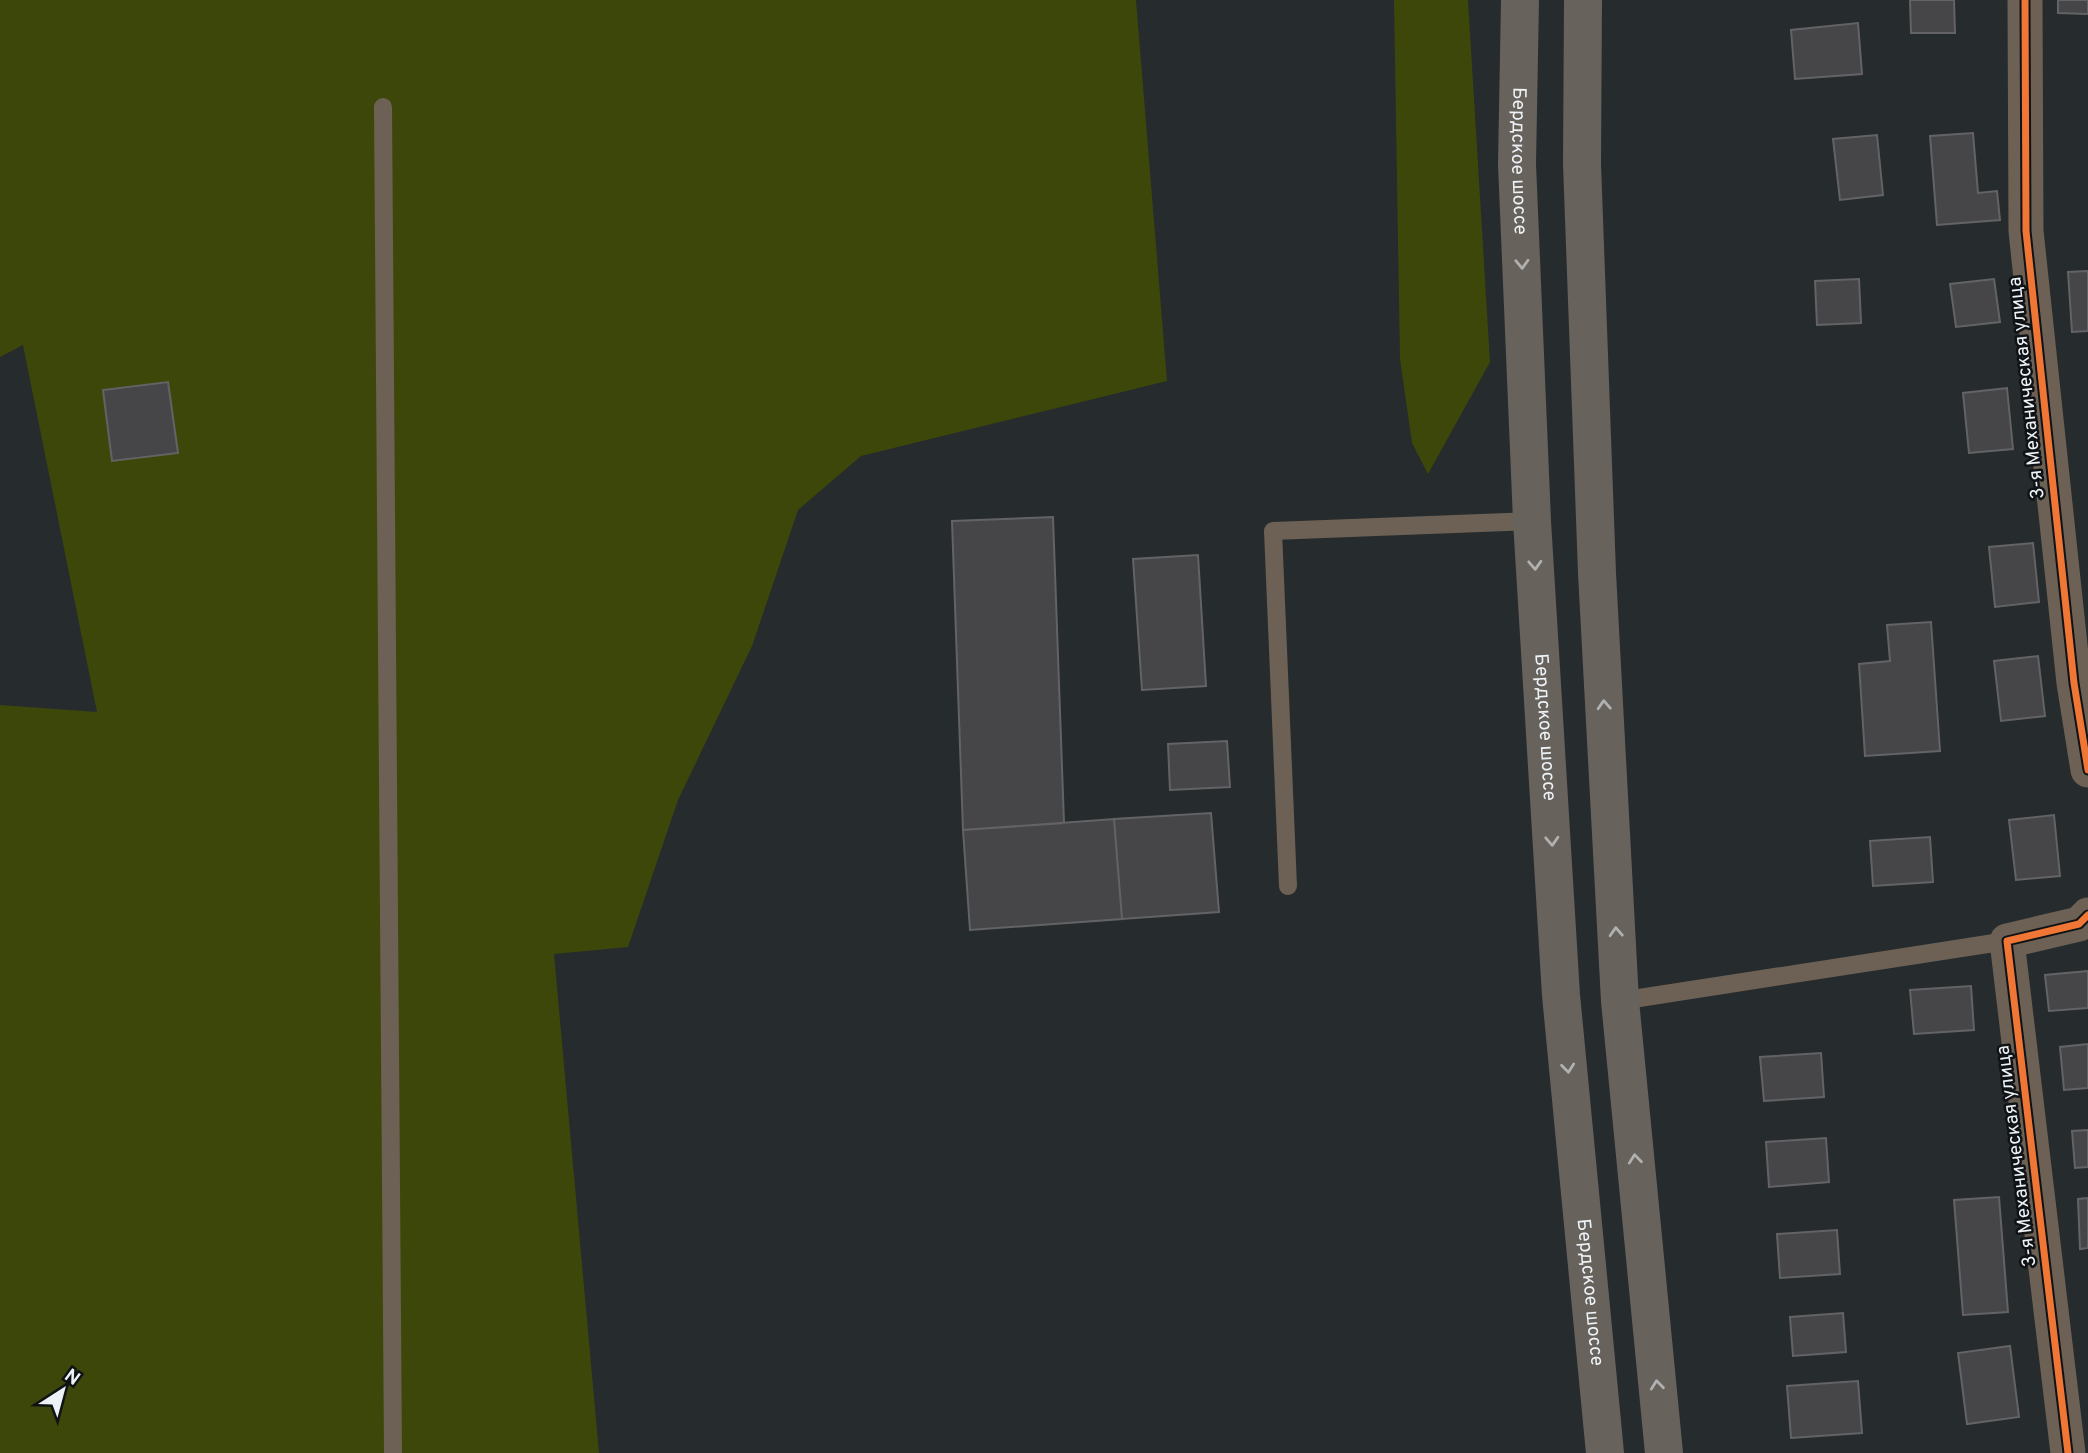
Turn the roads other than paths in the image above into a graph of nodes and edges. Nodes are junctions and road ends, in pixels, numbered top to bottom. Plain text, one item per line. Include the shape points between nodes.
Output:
1 (1520, 0) edge
2 (1583, 0) edge
3 (2025, 0) edge
4 (383, 107) dead end
5 (1532, 521) junction
6 (2088, 770) edge
7 (1288, 886) dead end
8 (2088, 915) edge
9 (2007, 941) junction
10 (1620, 1001) junction
11 (393, 1453) edge
12 (1605, 1453) edge
13 (1664, 1453) edge
14 (2068, 1453) edge

1 -> 5 highway, Бердское шоссе via 1517,164
10 -> 2 highway via 1597,573 1582,164
3 - 6 street, 3-я Механическая улица via 2026,230 2074,683
4 - 11 lane
5 - 7 lane via 1273,531
5 -> 12 highway, Бердское шоссе via 1561,995
8 - 9 street via 2079,924
9 - 10 lane
9 - 14 street, 3-я Механическая улица
13 -> 10 highway

